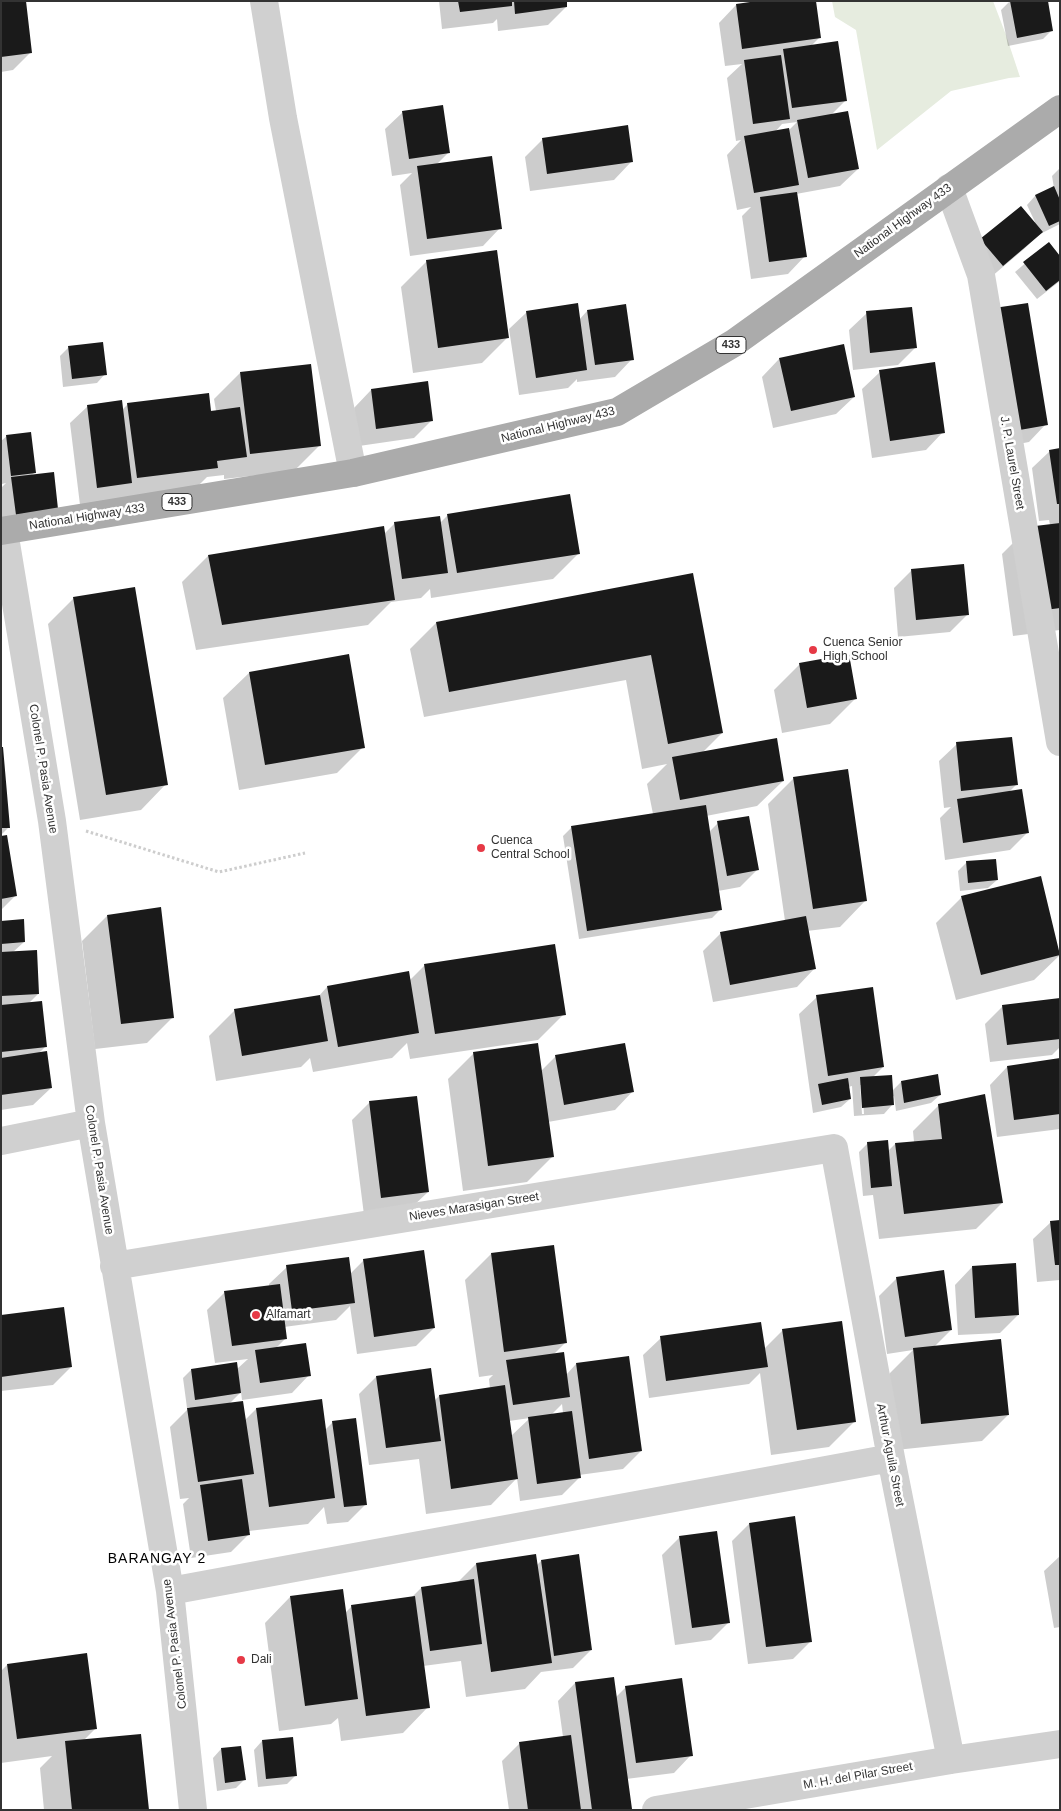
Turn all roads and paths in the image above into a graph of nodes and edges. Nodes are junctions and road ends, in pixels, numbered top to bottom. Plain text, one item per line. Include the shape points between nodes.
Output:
1 (264, 1) edge
2 (1060, 109) edge
3 (949, 188) junction
4 (353, 473) junction
5 (3, 531) edge
6 (1060, 742) edge
7 (52, 821) junction
8 (305, 853) dead end
9 (91, 1123) junction
10 (1, 1141) edge
11 (834, 1148) joint
12 (114, 1266) junction
13 (891, 1458) junction
14 (170, 1591) junction
15 (1060, 1744) edge
16 (951, 1760) junction
17 (194, 1810) edge
18 (656, 1810) edge

1 - 4 street via 283,118
2 - 3 main road, National Highway 433 / 433
3 - 4 main road, National Highway 433 / 433 via 734,343 617,412
3 - 6 street, J. P. Laurel Street via 981,276
4 - 5 main road, National Highway 433 / 433
5 - 7 street, Colonel P. Pasia Avenue
7 - 8 path via 219,872
7 - 9 street, Colonel P. Pasia Avenue
9 - 10 street
9 - 12 street, Colonel P. Pasia Avenue
11 - 12 street, Nieves Marasigan Street
11 - 13 street, Arthur Aguila Street
12 - 14 street, Colonel P. Pasia Avenue
13 - 14 street
13 - 16 street, Arthur Aguila Street
14 - 17 street, Colonel P. Pasia Avenue
15 - 16 street, M. H. del Pilar Street
16 - 18 street, M. H. del Pilar Street

